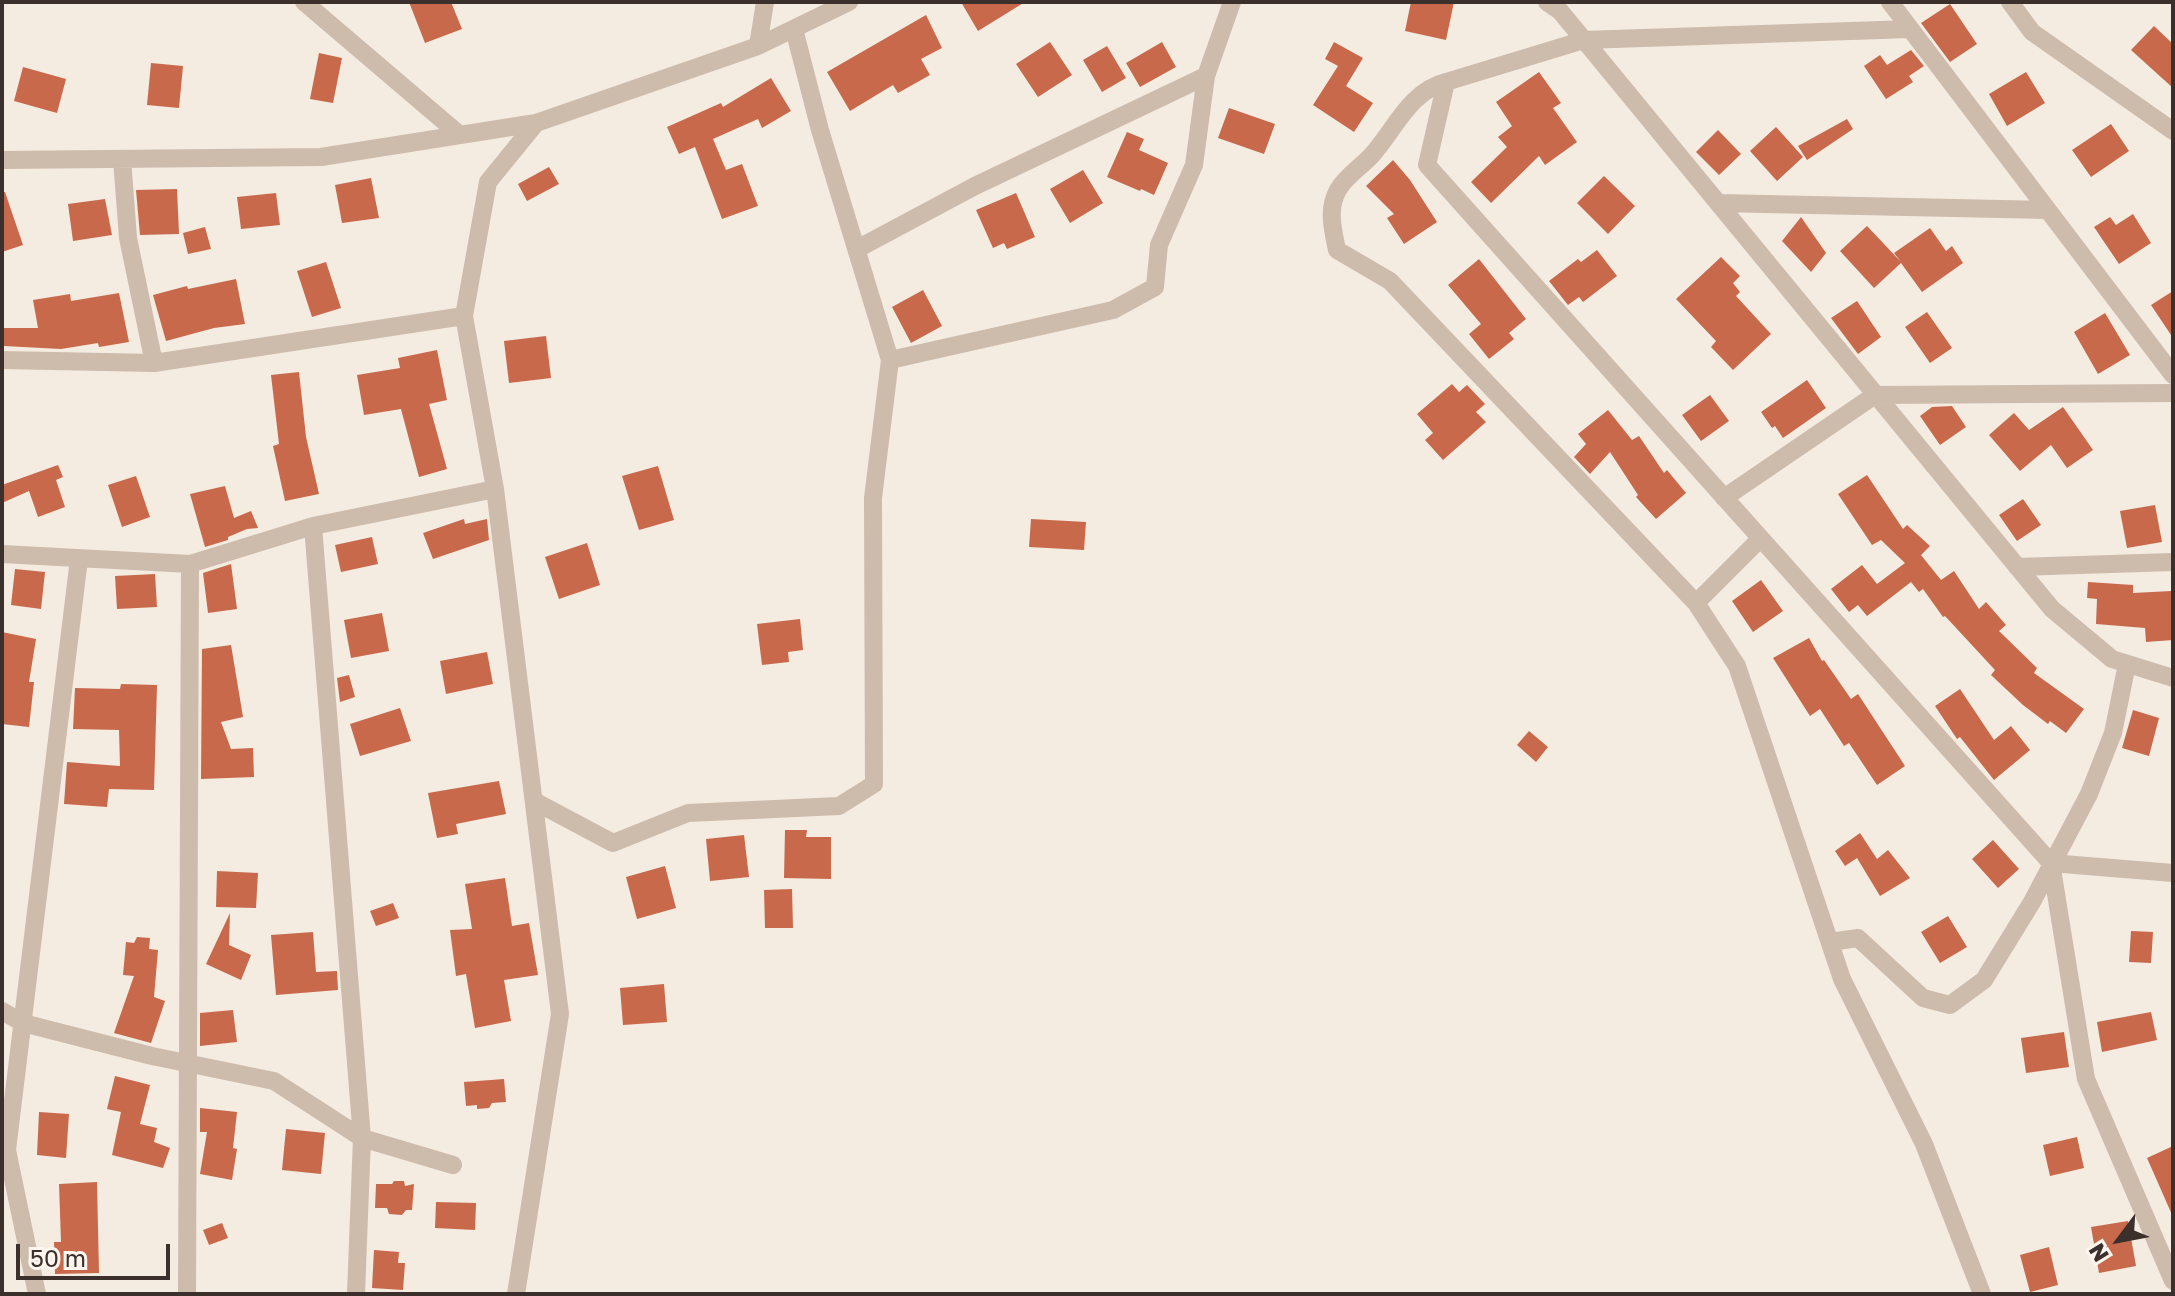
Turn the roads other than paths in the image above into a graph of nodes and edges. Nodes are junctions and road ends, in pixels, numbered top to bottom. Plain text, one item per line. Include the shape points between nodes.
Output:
1 (304, 2) edge
2 (765, 2) edge
3 (849, 2) edge
4 (1232, 2) edge
5 (1547, 2) edge
6 (1890, 2) edge
7 (2010, 2) edge
8 (794, 29) junction
9 (1910, 29) junction
10 (1584, 40) junction
11 (758, 46) junction
12 (1206, 76) junction
13 (1446, 82) junction
14 (536, 123) junction
15 (2173, 131) edge
16 (460, 135) junction
17 (122, 159) junction
18 (2, 160) edge
19 (1718, 203) junction
20 (2048, 210) junction
21 (857, 249) junction
22 (464, 316) junction
23 (2, 360) edge
24 (890, 360) junction
25 (154, 363) junction
26 (2173, 375) edge
27 (2173, 393) edge
28 (1875, 395) junction
29 (495, 489) junction
30 (1724, 498) junction
31 (313, 526) junction
32 (1760, 539) junction
33 (2, 554) edge
34 (79, 559) junction
35 (2173, 562) edge
36 (190, 564) junction
37 (2017, 567) junction
38 (1696, 603) junction
39 (2127, 664) junction
40 (2173, 678) edge
41 (534, 801) junction
42 (2051, 863) junction
43 (2173, 873) edge
44 (1830, 942) junction
45 (2, 1011) edge
46 (23, 1023) junction
47 (188, 1065) junction
48 (362, 1138) junction
49 (453, 1165) dead end
50 (2173, 1281) edge
51 (37, 1294) edge
52 (187, 1294) edge
53 (356, 1294) edge
54 (516, 1294) edge
55 (1982, 1294) edge

1 - 16 street
2 - 11 street
3 - 8 street
4 - 12 street
5 - 10 street
6 - 9 street
7 - 15 street via 2032,32
8 - 11 street
8 - 21 street
9 - 10 street
9 - 20 street
10 - 13 street
10 - 19 street
11 - 14 street
12 - 21 street via 975,186
12 - 24 street via 1194,165 1159,245 1155,287 1113,310
13 - 30 street via 1427,165
13 - 38 street via 1410,104 1338,190 1330,219 1337,250 1390,281
14 - 16 street
14 - 22 street via 488,182
16 - 17 street via 321,157
17 - 18 street
17 - 25 street via 128,238
19 - 20 street
19 - 28 street
20 - 26 street
21 - 24 street
22 - 25 street
22 - 29 street
23 - 25 street
24 - 41 street via 873,498 874,784 839,806 688,813 613,843
27 - 28 street
28 - 30 street
28 - 37 street
29 - 31 street
29 - 41 street
30 - 32 street
31 - 36 street
31 - 48 street
32 - 38 street
32 - 42 street
33 - 34 street
34 - 36 street
34 - 46 street
35 - 37 street
36 - 47 street
37 - 39 street via 2052,609 2112,659
38 - 44 street via 1737,666
39 - 40 street
39 - 42 street via 2113,733 2089,794
41 - 54 street via 560,1014
42 - 43 street
42 - 44 street via 1984,980 1950,1005 1923,998 1858,938
42 - 50 street via 2086,1079
44 - 55 street via 1842,979 1924,1144
45 - 46 street
46 - 47 street
46 - 51 street via 7,1150
47 - 48 street via 274,1081
47 - 52 street
48 - 49 street
48 - 53 street

